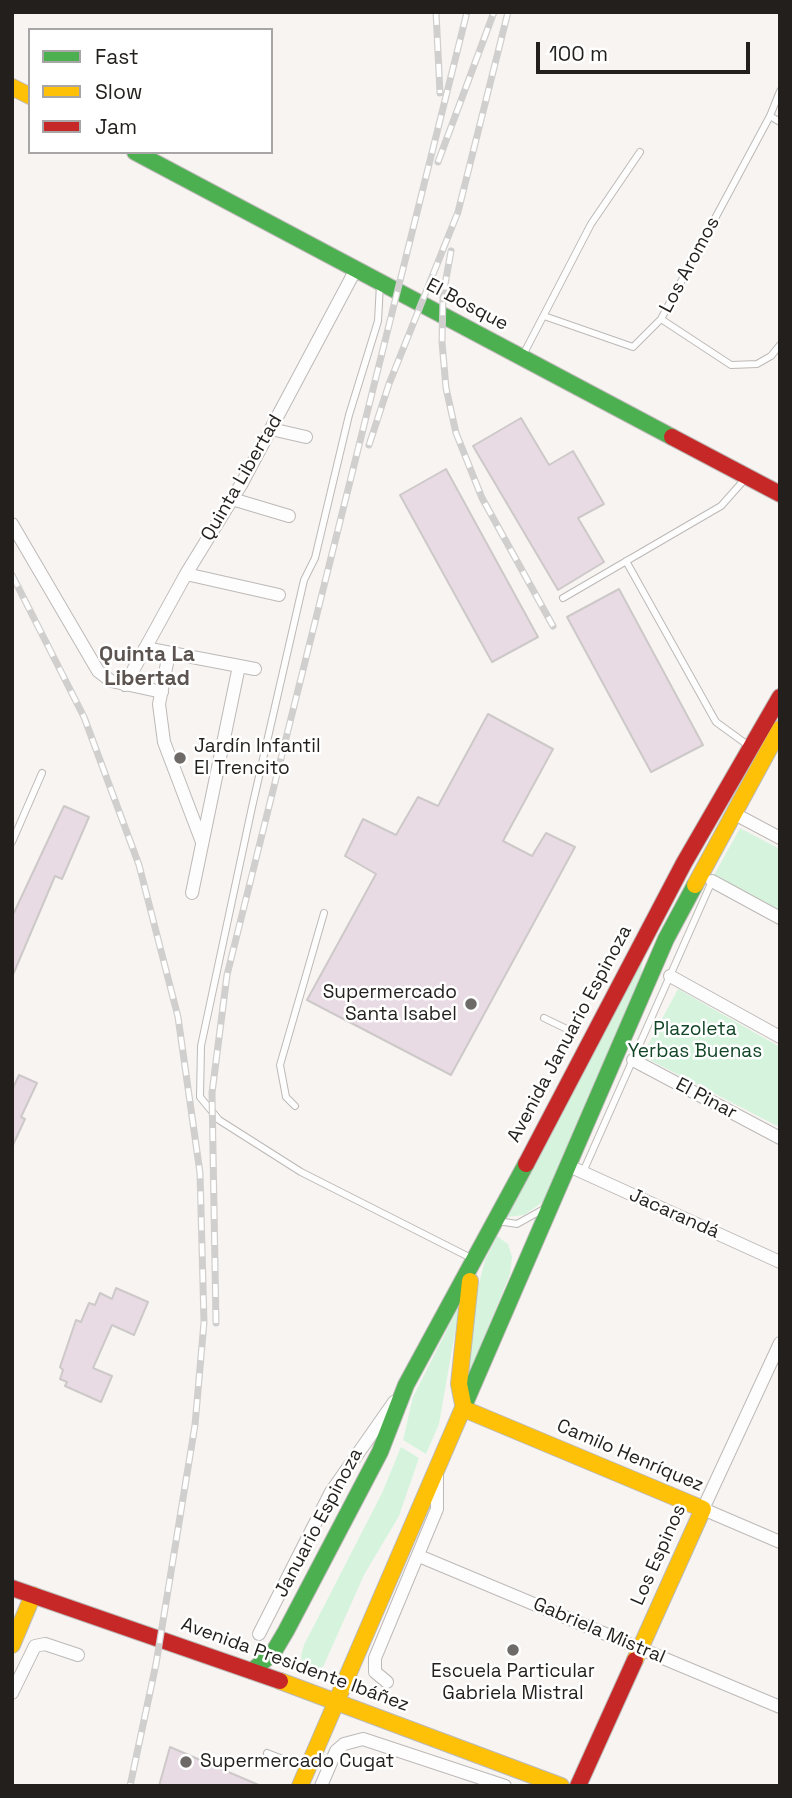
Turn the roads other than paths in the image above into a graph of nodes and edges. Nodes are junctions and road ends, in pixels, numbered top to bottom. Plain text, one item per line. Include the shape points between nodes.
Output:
1 (12, 87) edge
2 (780, 91) edge
3 (28, 95) edge
4 (771, 116) junction
5 (780, 122) edge
6 (640, 152) dead end
7 (139, 154) edge
8 (356, 269) junction
9 (380, 282) junction
10 (544, 316) junction
11 (661, 319) junction
12 (780, 345) edge
13 (522, 357) junction
14 (271, 429) junction
15 (306, 437) dead end
16 (747, 477) junction
17 (780, 494) edge
18 (232, 499) junction
19 (289, 516) dead end
20 (12, 524) edge
21 (626, 561) junction
22 (186, 575) junction
23 (279, 595) dead end
24 (563, 598) dead end
25 (145, 648) junction
26 (169, 653) junction
27 (239, 666) junction
28 (255, 669) dead end
29 (125, 685) junction
30 (162, 692) junction
31 (780, 697) edge
32 (780, 729) edge
33 (749, 746) junction
34 (42, 773) dead end
35 (733, 813) junction
36 (780, 838) edge
37 (12, 842) edge
38 (202, 843) junction
39 (677, 876) junction
40 (712, 881) joint
41 (192, 893) dead end
42 (324, 913) dead end
43 (678, 914) junction
44 (780, 918) edge
45 (670, 976) junction
46 (544, 1018) dead end
47 (571, 1031) dead end
48 (780, 1037) edge
49 (633, 1060) junction
50 (295, 1106) dead end
51 (780, 1138) edge
52 (576, 1169) junction
53 (550, 1205) junction
54 (496, 1220) junction
55 (780, 1262) edge
56 (473, 1265) junction
57 (780, 1343) edge
58 (406, 1385) junction
59 (464, 1409) junction
60 (437, 1472) junction
61 (703, 1509) junction
62 (780, 1542) edge
63 (419, 1556) junction
64 (12, 1588) edge
65 (33, 1595) junction
66 (259, 1634) dead end
67 (12, 1645) edge
68 (640, 1649) junction
69 (78, 1655) dead end
70 (252, 1671) junction
71 (387, 1682) dead end
72 (12, 1693) edge
73 (336, 1700) junction
74 (780, 1707) edge
75 (267, 1753) dead end
76 (307, 1769) junction
77 (300, 1786) edge
78 (321, 1786) edge
79 (505, 1786) edge
80 (561, 1786) edge
81 (578, 1786) edge

1 - 3 main road
2 - 4 lane, Los Aromos
4 - 5 lane
4 - 11 lane, Los Aromos
6 - 10 lane via 591,224
7 - 8 main road, El Bosque
8 - 9 main road, El Bosque
8 - 14 street, Quinta Libertad
9 - 13 main road, El Bosque
9 - 56 lane via 379,321 304,580 252,807 201,1046 200,1097 219,1120 301,1172
10 - 11 lane, Los Aromos via 633,347
10 - 13 lane
11 - 12 lane via 731,365 757,364
13 - 16 main road, El Bosque
14 - 15 street
14 - 18 street, Quinta Libertad
16 - 17 main road, El Bosque
16 - 21 lane via 721,506
18 - 19 street
18 - 22 street, Quinta Libertad
20 - 29 street via 98,671
21 - 24 lane
21 - 33 lane via 716,722
22 - 23 street
22 - 25 street, Quinta Libertad
25 - 26 street
25 - 29 street, Quinta Libertad
26 - 27 street
26 - 30 street
27 - 28 street
27 - 38 street
29 - 30 street
30 - 38 street via 164,742
31 - 33 main road, Avenida Januario Espinoza
32 - 35 main road, Avenida Januario Espinoza
33 - 39 main road, Avenida Januario Espinoza
34 - 37 lane
35 - 36 street
35 - 43 main road, Avenida Januario Espinoza
38 - 41 street
39 - 43 lane
39 - 54 main road, Avenida Januario Espinoza
40 - 44 street
40 - 45 lane
42 - 50 lane via 280,1065 286,1097
43 - 52 main road, Avenida Januario Espinoza
45 - 48 street
45 - 49 lane
46 - 47 lane
49 - 51 street, El Pinar
49 - 52 lane
52 - 53 main road, Avenida Januario Espinoza
52 - 55 street, Jacarandá
53 - 54 lane via 517,1224
53 - 59 main road, Avenida Januario Espinoza
54 - 56 main road, Avenida Januario Espinoza
56 - 58 main road, Januario Espinoza
56 - 59 main road, Avenida Januario Espinoza via 459,1384
57 - 61 street, Los Espinos
58 - 66 street, Januario Espinoza via 331,1492
58 - 70 main road, Januario Espinoza via 380,1452 286,1632 273,1653
59 - 60 main road, Avenida Januario Espinoza
59 - 61 main road, Camilo Henríquez
60 - 63 street via 437,1509
60 - 73 main road, Avenida Januario Espinoza
61 - 62 street, Camilo Henríquez
61 - 68 main road, Los Espinos
63 - 68 street, Gabriela Mistral
63 - 71 street via 375,1658 375,1672
64 - 65 main road, Avenida Presidente Ibáñez
65 - 67 main road
65 - 70 main road, Avenida Presidente Ibáñez
68 - 74 street, Gabriela Mistral
68 - 81 main road, Los Espinos
69 - 72 street via 45,1644 34,1646
70 - 73 main road, Avenida Presidente Ibáñez
73 - 76 main road, Avenida Januario Espinoza
73 - 80 main road, Avenida Presidente Ibáñez
75 - 76 lane
76 - 77 main road, Avenida Januario Espinoza
78 - 79 street via 336,1751 363,1739

